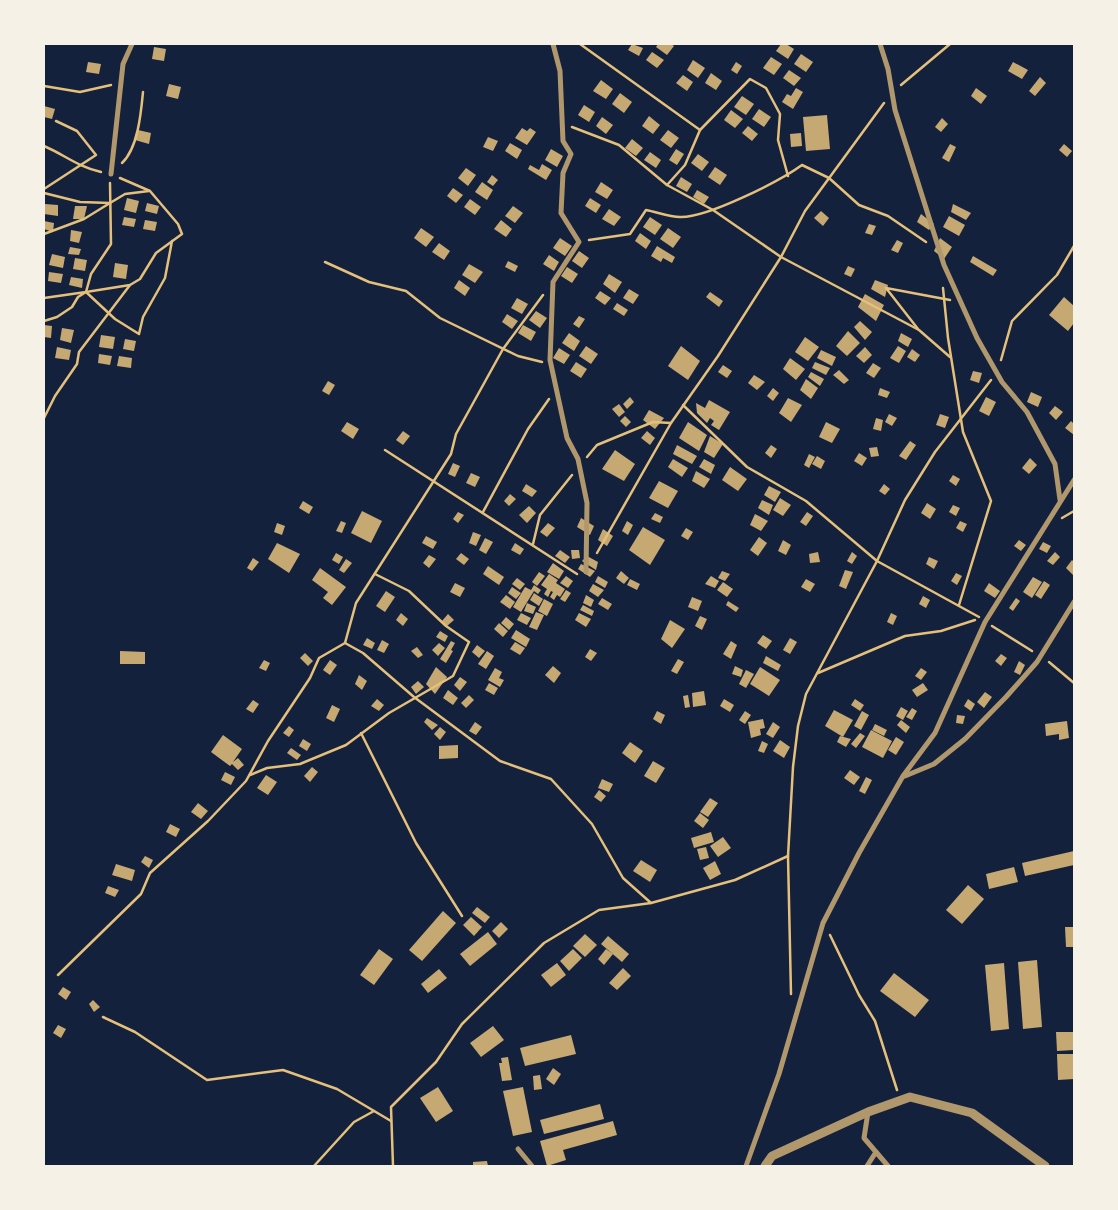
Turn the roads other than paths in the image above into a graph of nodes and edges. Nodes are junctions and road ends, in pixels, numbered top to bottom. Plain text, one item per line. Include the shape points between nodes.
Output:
1 (132, 44) edge
2 (553, 44) edge
3 (880, 44) edge
4 (111, 174) road end
5 (1074, 480) edge
6 (1060, 500) junction
7 (586, 572) road end
8 (1074, 602) edge
9 (903, 776) junction
10 (868, 1112) junction
11 (518, 1149) dead end
12 (876, 1152) junction
13 (532, 1166) edge
14 (746, 1166) edge
15 (765, 1166) edge
16 (867, 1166) edge
17 (888, 1166) edge
18 (1045, 1166) edge

1 - 4 street via 123,64
2 - 7 street via 560,71 564,141 571,154 563,173 561,213 579,242 553,282 551,365 567,438 578,459 587,504
3 - 6 street via 895,110 940,252 977,338 1027,412 1055,464
5 - 6 street
6 - 9 street via 985,622 935,733
8 - 9 street via 1037,662 965,739 934,764
9 - 14 street via 823,923 780,1074
10 - 12 street via 864,1138
10 - 15 street via 772,1156
10 - 18 street via 910,1098 972,1113
11 - 13 street
12 - 16 street
12 - 17 street

